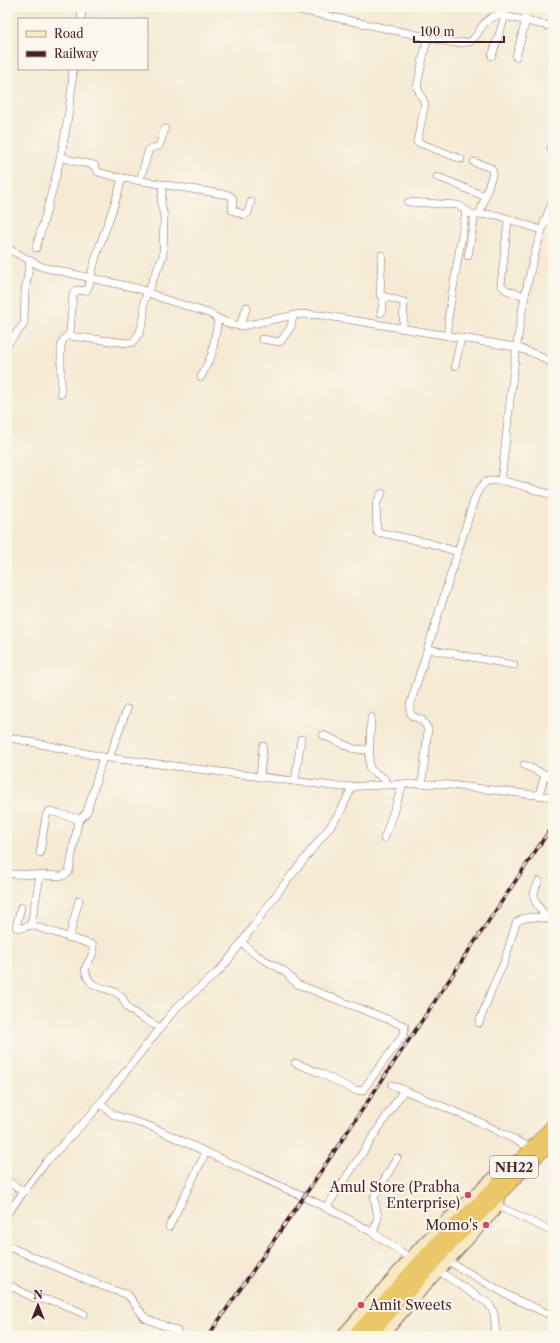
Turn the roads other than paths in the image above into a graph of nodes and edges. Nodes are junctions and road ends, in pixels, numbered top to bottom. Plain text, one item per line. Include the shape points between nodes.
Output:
1 (82, 7) edge
2 (286, 7) edge
3 (505, 16) junction
4 (81, 18) edge
5 (526, 20) junction
6 (553, 27) edge
7 (427, 39) junction
8 (553, 55) edge
9 (492, 56) dead end
10 (516, 57) dead end
11 (551, 64) dead end
12 (73, 70) edge
13 (165, 130) dead end
14 (553, 140) edge
15 (553, 152) edge
16 (61, 156) junction
17 (461, 159) dead end
18 (474, 162) dead end
19 (437, 177) dead end
20 (122, 178) junction
21 (140, 180) junction
22 (163, 184) junction
23 (486, 196) junction
24 (553, 200) edge
25 (251, 202) dead end
26 (408, 202) dead end
27 (466, 210) junction
28 (477, 214) junction
29 (508, 220) junction
30 (544, 222) junction
31 (553, 222) edge
32 (541, 230) junction
33 (7, 248) edge
34 (36, 248) dead end
35 (382, 255) dead end
36 (468, 256) dead end
37 (30, 261) junction
38 (90, 277) junction
39 (147, 292) junction
40 (525, 296) junction
41 (384, 297) junction
42 (247, 307) dead end
43 (381, 313) dead end
44 (293, 316) junction
45 (218, 320) junction
46 (240, 325) junction
47 (403, 328) junction
48 (69, 336) junction
49 (448, 336) junction
50 (461, 338) junction
51 (262, 339) dead end
52 (9, 342) dead end
53 (516, 347) junction
54 (553, 360) edge
55 (553, 364) edge
56 (455, 366) dead end
57 (201, 378) dead end
58 (61, 394) dead end
59 (501, 481) junction
60 (382, 493) dead end
61 (553, 495) edge
62 (458, 552) junction
63 (428, 649) junction
64 (514, 665) dead end
65 (127, 709) dead end
66 (371, 717) dead end
67 (323, 734) dead end
68 (7, 737) edge
69 (301, 739) dead end
70 (263, 746) dead end
71 (369, 750) junction
72 (106, 757) junction
73 (524, 765) dead end
74 (545, 775) junction
75 (260, 777) junction
76 (553, 778) edge
77 (295, 782) junction
78 (403, 784) junction
79 (422, 784) junction
80 (388, 785) junction
81 (352, 787) junction
82 (539, 794) junction
83 (553, 797) edge
84 (80, 819) junction
85 (384, 839) dead end
86 (40, 853) dead end
87 (13, 874) dead end
88 (40, 876) junction
89 (539, 881) dead end
90 (79, 900) dead end
91 (20, 907) dead end
92 (550, 920) edge
93 (31, 925) junction
94 (69, 938) junction
95 (242, 943) junction
96 (479, 1023) dead end
97 (160, 1028) junction
98 (295, 1063) dead end
99 (392, 1085) dead end
100 (404, 1090) junction
101 (100, 1103) junction
102 (553, 1125) edge
103 (553, 1140) edge
104 (531, 1148) junction
105 (206, 1152) junction
106 (397, 1158) dead end
107 (522, 1158) junction
108 (7, 1181) edge
109 (24, 1192) junction
110 (499, 1200) junction
111 (326, 1208) junction
112 (7, 1214) edge
113 (169, 1227) dead end
114 (553, 1232) edge
115 (372, 1233) junction
116 (448, 1239) junction
117 (7, 1246) edge
118 (410, 1258) junction
119 (448, 1261) junction
120 (439, 1271) junction
121 (7, 1284) edge
122 (84, 1314) dead end
123 (553, 1316) edge
124 (177, 1331) dead end
125 (341, 1336) edge
126 (354, 1336) edge
127 (369, 1336) edge
128 (383, 1336) edge
129 (496, 1336) edge

1 - 4 street
2 - 7 street via 377,25
3 - 5 street
3 - 7 street via 492,16 485,21 470,42 454,43
3 - 9 street
5 - 6 street
5 - 10 street
7 - 17 street via 417,87 425,104 417,142
8 - 11 street
12 - 16 street
13 - 21 street via 159,146 149,149
14 - 15 street
16 - 20 street via 94,165 98,172
16 - 34 street
18 - 23 street via 492,169
19 - 23 street
20 - 21 street
20 - 38 street
21 - 22 street
22 - 25 street via 229,195 233,198 232,210 244,214 248,213
22 - 39 street via 163,256
23 - 28 street
24 - 30 street
26 - 27 street via 458,205
27 - 28 street
27 - 49 street via 448,319
28 - 29 street via 497,215
28 - 36 street
29 - 32 street
29 - 40 street via 501,285 506,290
30 - 31 street
30 - 32 street
32 - 40 street
33 - 37 street
35 - 41 street via 379,292
37 - 38 street via 49,269
37 - 52 street via 24,291 24,324
38 - 39 street
38 - 48 street via 87,290 77,290 73,294
39 - 45 street via 208,313
39 - 48 street via 140,332 133,342 122,343
40 - 53 street
41 - 43 street
41 - 47 street via 404,302
42 - 46 street
44 - 46 street
44 - 47 street via 321,315
44 - 51 street via 291,327 280,342
45 - 46 street
45 - 57 street via 212,354
47 - 49 street
48 - 58 street via 63,340 61,346
49 - 50 street
50 - 53 street
50 - 56 street
53 - 55 street via 534,353
53 - 59 street
54 - 55 street
59 - 61 street
59 - 62 street via 490,481 482,486 475,497
60 - 62 street via 376,504 377,532
62 - 63 street
63 - 64 street
63 - 79 street via 419,673 410,712 412,716 422,720 428,729
65 - 72 street
66 - 71 street
67 - 71 street via 354,749
68 - 72 street
69 - 77 street
70 - 75 street
71 - 80 street via 369,767 385,777
72 - 75 street
72 - 84 street via 87,812
73 - 74 street
74 - 76 street
74 - 82 street
75 - 77 street
77 - 81 street
78 - 79 street
78 - 80 street
78 - 85 street
79 - 82 street
80 - 81 street
81 - 95 street via 341,811
82 - 83 street
84 - 86 street via 49,811
84 - 88 street via 69,872 63,876
87 - 88 street
88 - 93 street
89 - 92 street via 533,891 533,897
90 - 94 street
91 - 93 street via 16,928
92 - 96 street via 525,918 513,927 504,963 492,986
93 - 94 street
94 - 97 street via 93,945 93,952 85,969 91,981 102,989 111,990 121,996 129,1009
95 - 97 street via 217,973 178,1007
95 - 98 street via 256,955 284,971 297,984 405,1026 404,1034 362,1091 354,1090
97 - 101 street
99 - 100 street
100 - 104 street via 482,1123
100 - 111 street
101 - 105 street via 114,1115 152,1127
101 - 109 street via 46,1162
102 - 104 highway, NH22
103 - 110 highway, NH22
104 - 107 highway, NH22
105 - 111 street
105 - 113 street
106 - 115 street via 374,1197 378,1217
107 - 116 highway, NH22
107 - 118 street via 507,1165 494,1176 447,1219
108 - 109 street
109 - 112 street
110 - 114 street
110 - 116 highway, NH22
110 - 119 street via 494,1212
111 - 115 street
115 - 118 street
116 - 126 highway, NH22
116 - 127 highway, NH22
117 - 124 street via 128,1295 145,1318
118 - 125 street
119 - 120 street
119 - 123 street via 513,1298
120 - 128 street
120 - 129 street via 489,1304 494,1313
121 - 122 street via 34,1298 52,1300

